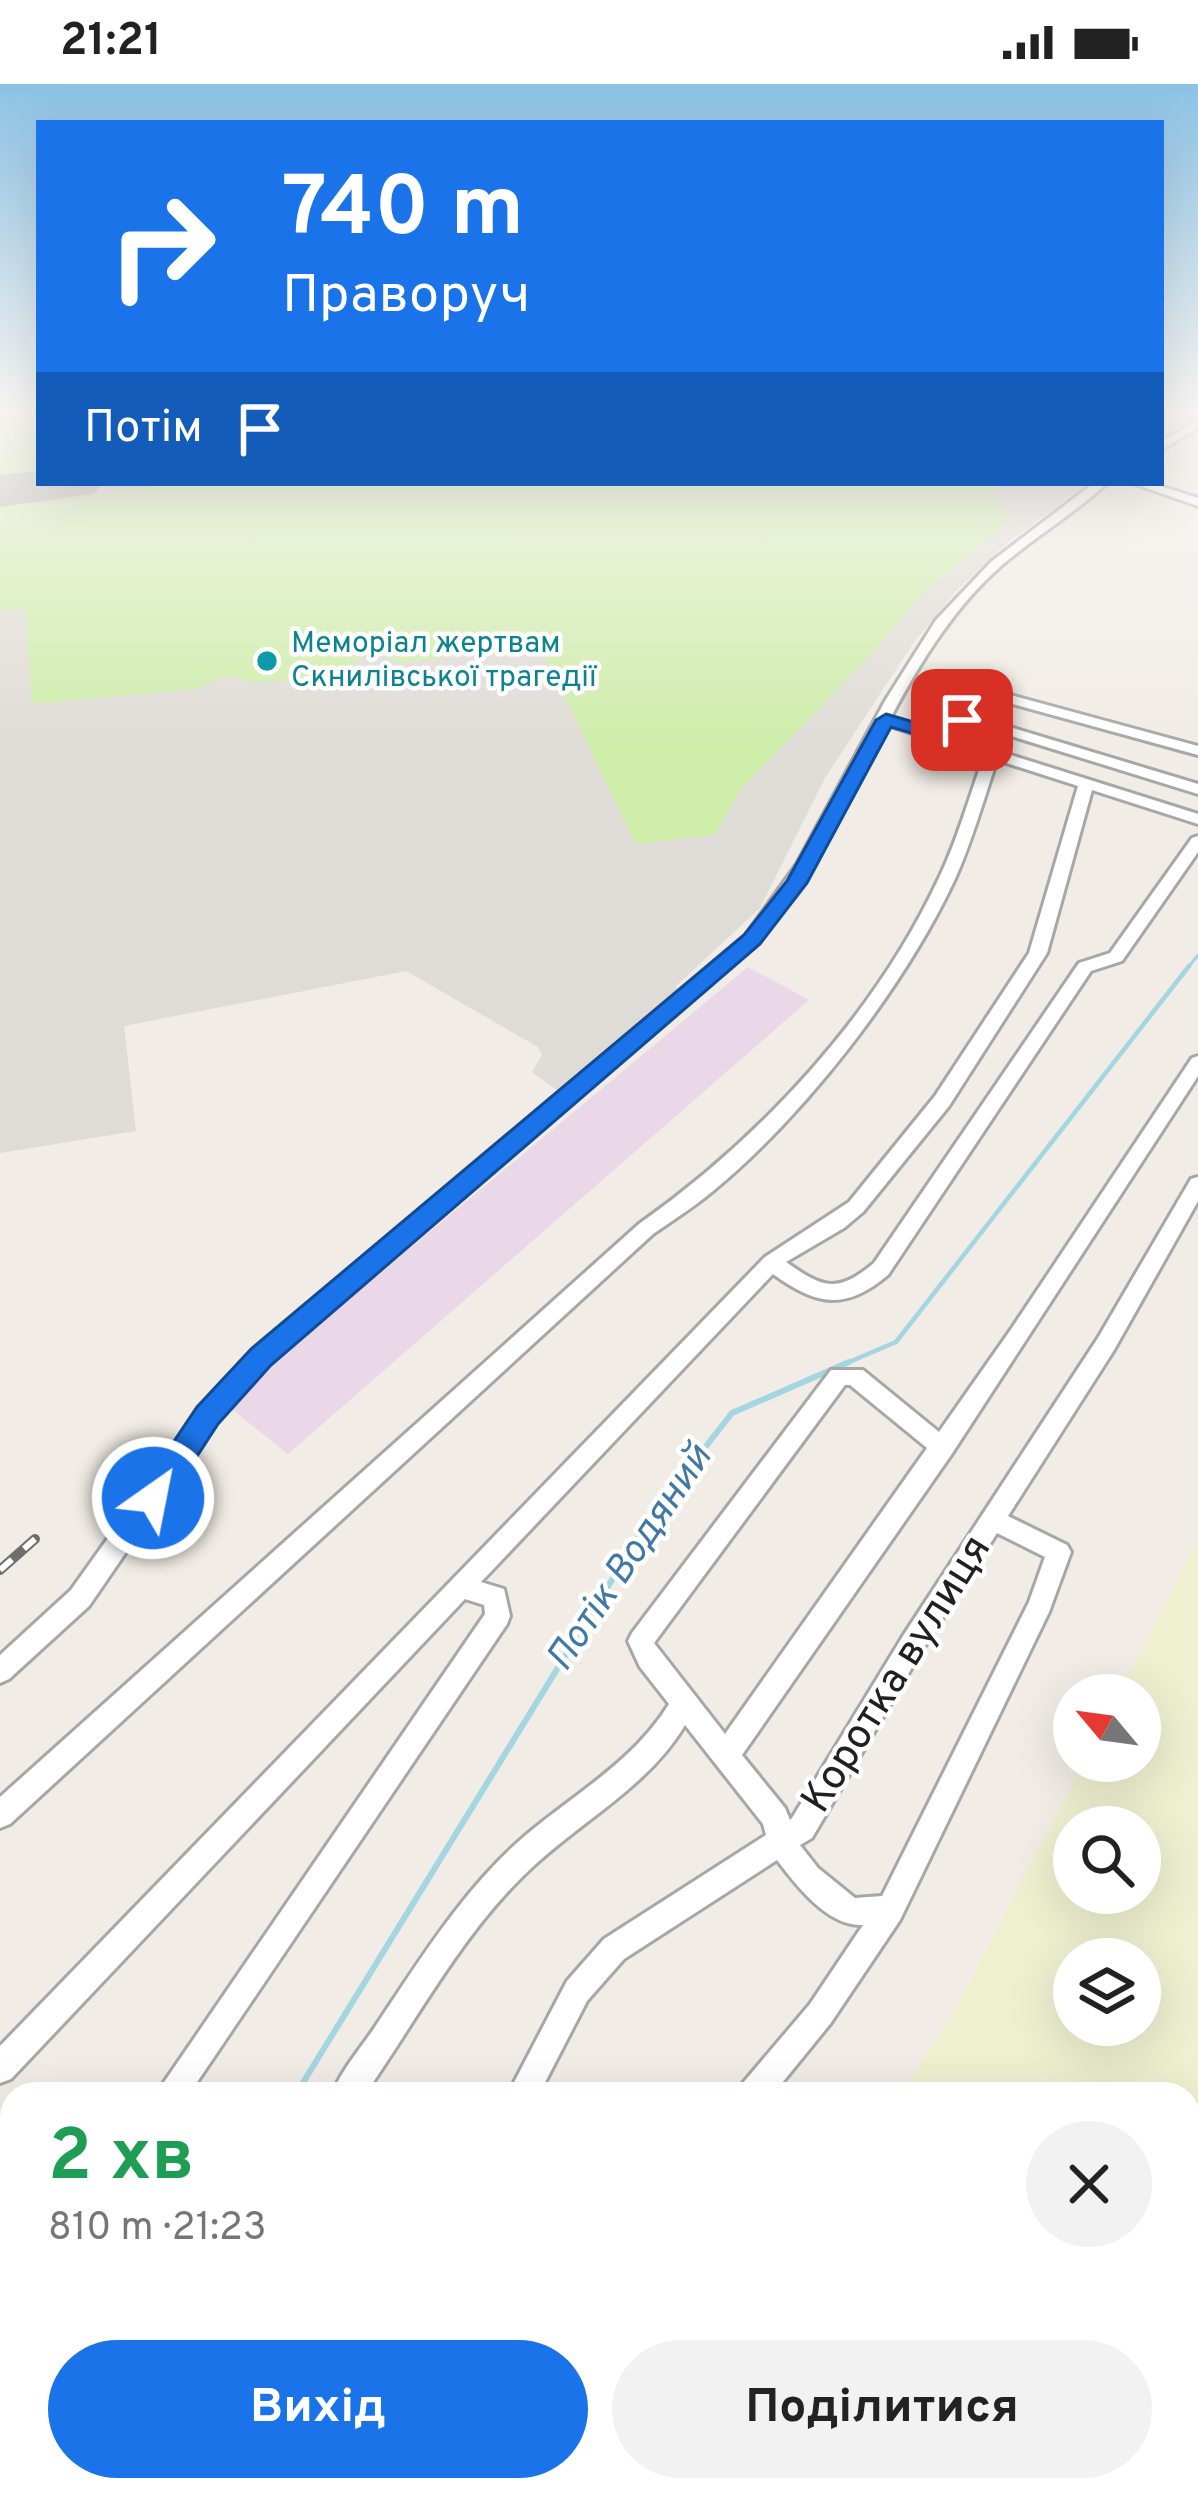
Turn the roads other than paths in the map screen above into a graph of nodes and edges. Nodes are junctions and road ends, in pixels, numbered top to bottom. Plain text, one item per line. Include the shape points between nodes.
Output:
1 (1055, 521) edge
2 (1003, 698) dead end
3 (886, 720) junction
4 (935, 735) junction
5 (1198, 751) edge
6 (992, 753) junction
7 (1086, 783) junction
8 (1198, 789) edge
9 (1198, 819) edge
10 (1198, 841) edge
11 (1198, 1062) edge
12 (1198, 1184) edge
13 (772, 1262) junction
14 (943, 1448) junction
15 (995, 1521) junction
16 (459, 1586) junction
17 (0, 1671) edge
18 (685, 1702) junction
19 (726, 1755) junction
20 (0, 1815) edge
21 (783, 1845) junction
22 (890, 1910) junction
23 (0, 2068) edge
24 (179, 2082) edge
25 (356, 2082) edge
26 (529, 2082) edge
27 (764, 2082) edge

1 - 3 street via 960,598
2 - 5 street
3 - 4 street
3 - 17 street via 796,883 752,939 261,1357 208,1415 80,1598
4 - 6 street
4 - 8 street via 947,724 980,722
6 - 7 street
6 - 20 street via 919,932 806,1082 712,1182 646,1229
7 - 9 street
7 - 13 street via 1038,953 942,1101 842,1222 799,1237
10 - 13 street via 1116,958 1084,967 856,1293 810,1289
11 - 14 street
12 - 15 street, Коротка вулиця
13 - 16 street
14 - 18 street via 856,1376 835,1379 643,1632 644,1651
14 - 19 street
15 - 21 street, Коротка вулиця via 818,1804
15 - 22 street via 1059,1555
16 - 23 street
16 - 24 street via 495,1597 498,1616
18 - 19 street
18 - 25 street via 650,1755 496,1884
19 - 21 street via 781,1826
21 - 22 street via 831,1901 851,1912
21 - 26 street, Коротка вулиця via 614,1949 577,1991
22 - 27 street

